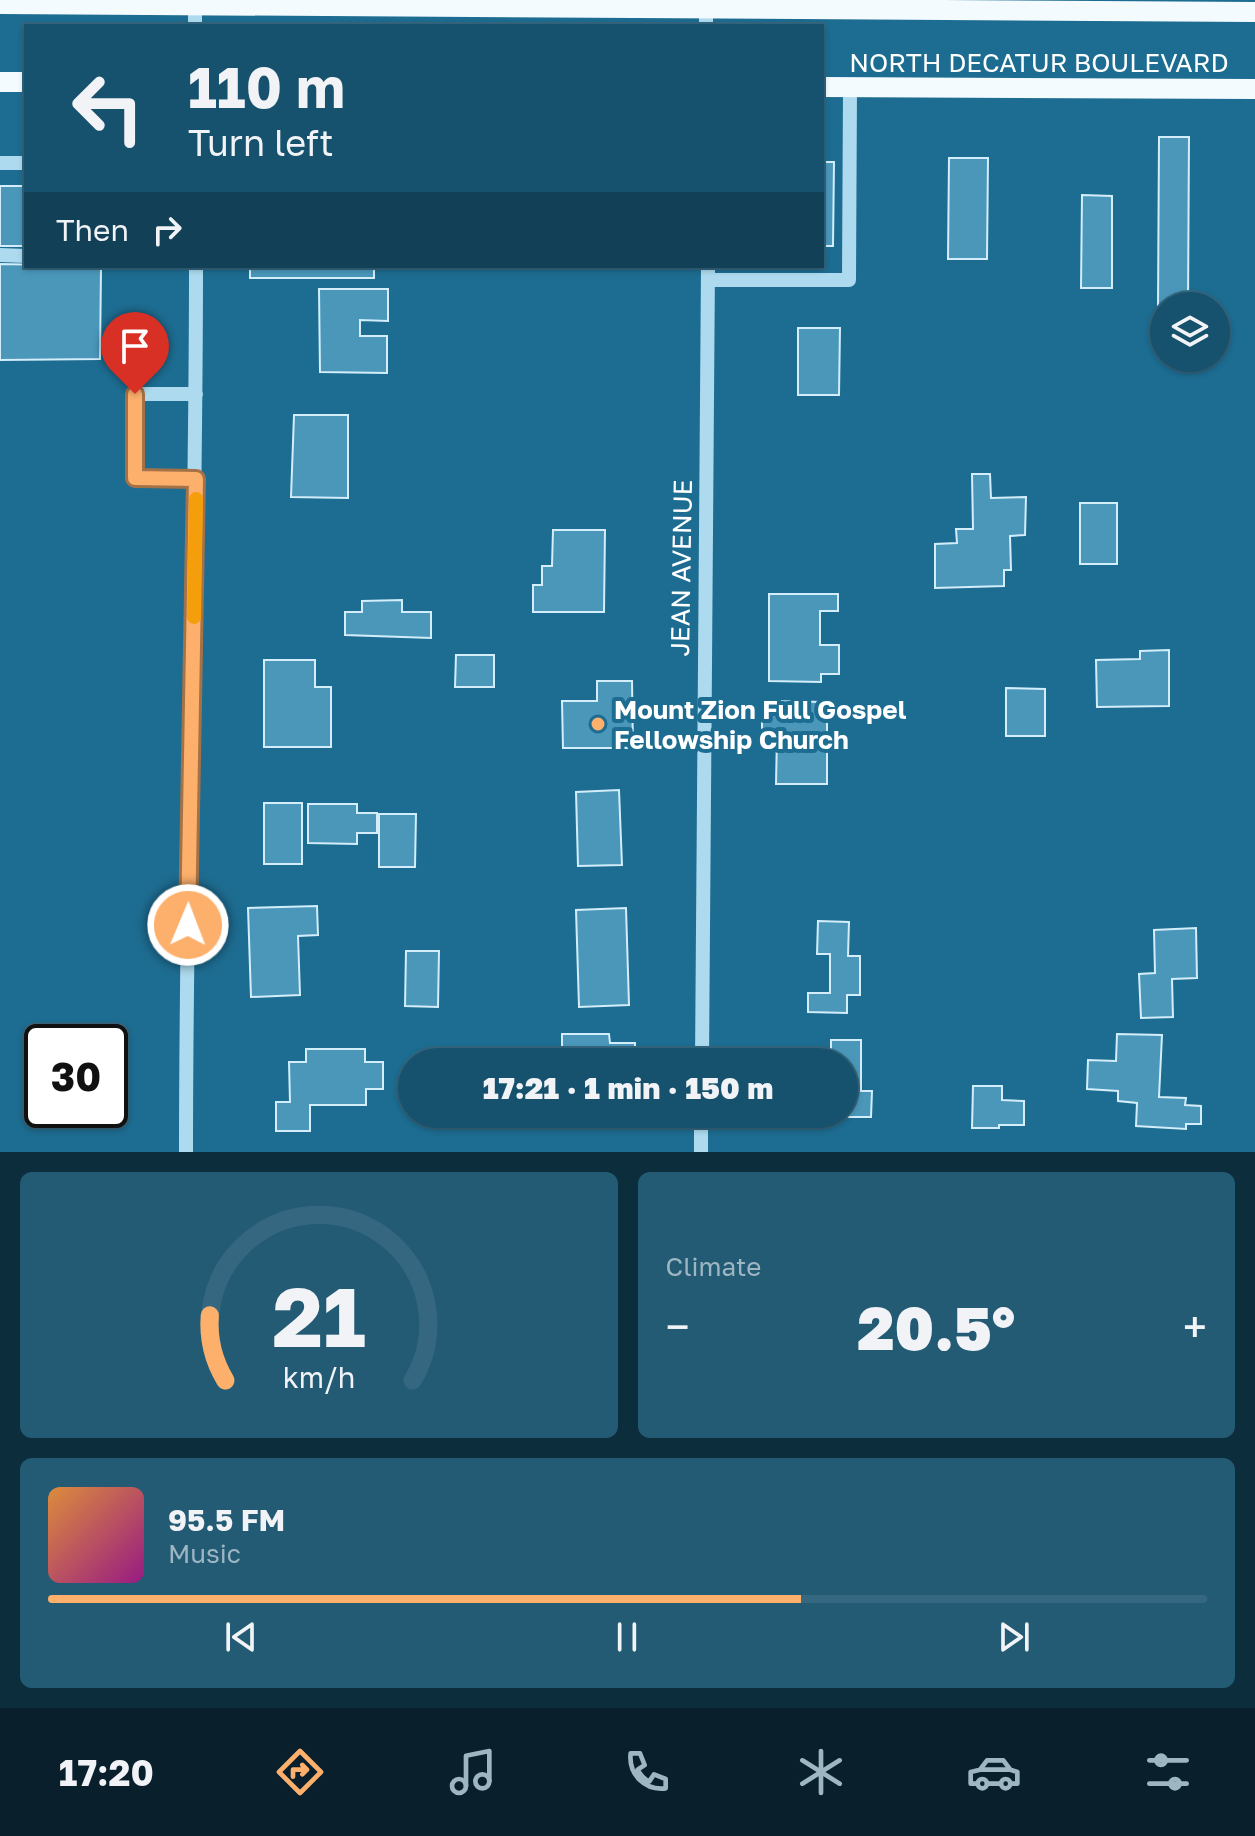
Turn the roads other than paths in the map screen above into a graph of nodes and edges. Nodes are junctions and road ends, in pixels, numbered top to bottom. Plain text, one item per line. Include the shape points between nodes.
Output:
1 (0, 4) edge
2 (195, 10) edge
3 (1255, 12) edge
4 (706, 17) edge
5 (0, 82) edge
6 (24, 82) edge
7 (824, 87) edge
8 (850, 87) junction
9 (1255, 89) edge
10 (0, 163) edge
11 (24, 163) edge
12 (0, 255) edge
13 (24, 256) edge
14 (196, 268) edge
15 (708, 273) edge
16 (196, 394) junction
17 (196, 479) junction
18 (702, 1048) edge
19 (701, 1128) edge
20 (186, 1152) edge
21 (701, 1152) edge

1 - 2 main road, NORTH DECATUR BOULEVARD
2 - 4 main road, NORTH DECATUR BOULEVARD
3 - 4 main road, NORTH DECATUR BOULEVARD
5 - 6 main road
7 - 8 main road, NORTH DECATUR BOULEVARD
8 - 9 main road, NORTH DECATUR BOULEVARD
8 - 15 street via 849,280
10 - 11 street
12 - 13 street
14 - 16 street
15 - 18 street, JEAN AVENUE
16 - 17 street
16 - 17 street via 135,394 135,478
17 - 20 street
19 - 21 street

